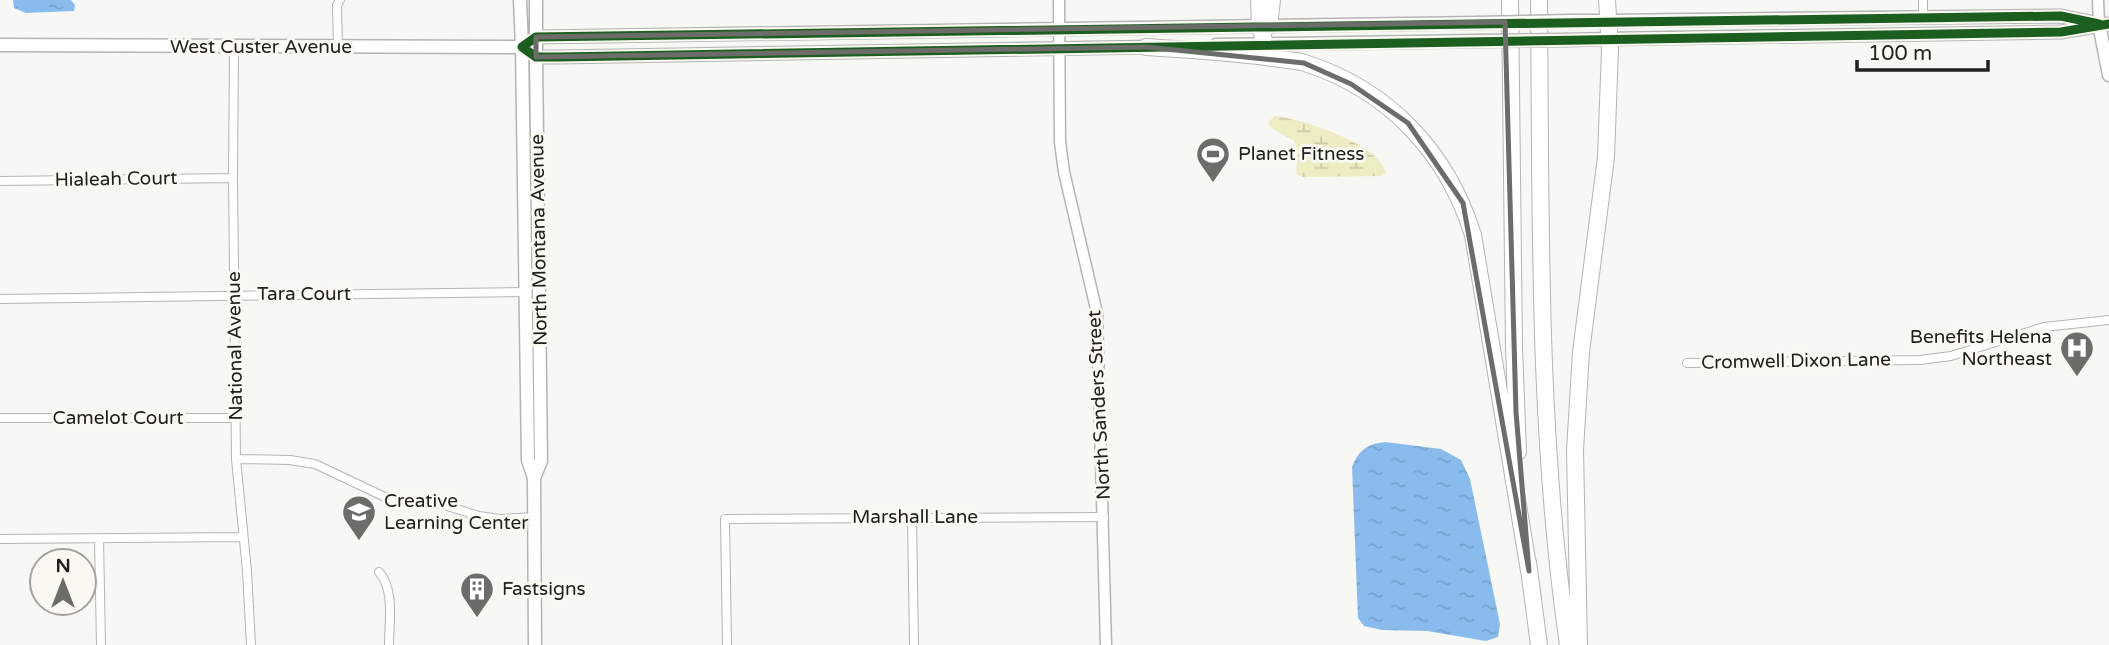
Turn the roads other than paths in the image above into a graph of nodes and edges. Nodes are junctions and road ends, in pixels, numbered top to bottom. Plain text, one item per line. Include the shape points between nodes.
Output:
1 (340, 0) edge
2 (520, 0) edge
3 (536, 0) edge
4 (1059, 0) edge
5 (1259, 0) edge
6 (1272, 0) edge
7 (1503, 0) edge
8 (1510, 0) edge
9 (1539, 0) edge
10 (1607, 0) edge
11 (1923, 0) edge
12 (2098, 0) edge
13 (1923, 18) junction
14 (1608, 20) junction
15 (2104, 24) edge
16 (1264, 27) junction
17 (1059, 29) junction
18 (536, 37) junction
19 (1609, 39) junction
20 (1265, 44) junction
21 (0, 45) edge
22 (234, 46) junction
23 (338, 47) junction
24 (522, 47) junction
25 (1146, 47) junction
26 (1060, 49) junction
27 (536, 57) junction
28 (2109, 75) edge
29 (1511, 93) junction
30 (233, 178) junction
31 (0, 181) edge
32 (524, 292) junction
33 (234, 295) junction
34 (0, 299) edge
35 (2109, 320) edge
36 (1687, 363) dead end
37 (0, 418) edge
38 (236, 418) junction
39 (236, 459) junction
40 (534, 478) junction
41 (534, 517) junction
42 (912, 517) junction
43 (1104, 517) junction
44 (243, 537) junction
45 (99, 538) junction
46 (0, 539) edge
47 (1529, 571) junction
48 (379, 572) dead end
49 (101, 645) edge
50 (251, 645) edge
51 (389, 645) edge
52 (535, 645) edge
53 (727, 645) edge
54 (914, 645) edge
55 (1107, 645) edge
56 (1539, 645) edge
57 (1568, 645) edge
58 (1578, 645) edge

1 - 23 street
2 - 24 main road, North Montana Avenue
3 - 18 main road, North Montana Avenue
4 - 17 street, North Sanders Street
5 - 16 highway
6 - 16 highway
7 - 29 highway
8 - 29 highway
9 - 57 highway via 1544,400 1553,529
10 - 14 highway
11 - 13 street
12 - 15 street
13 - 14 main road
13 - 15 main road via 2061,16
14 - 16 main road, bridge
14 - 19 highway
15 - 19 main road via 2061,32
15 - 28 main road
16 - 17 main road
16 - 20 highway
17 - 18 main road
17 - 26 street, North Sanders Street
18 - 24 main road
18 - 27 main road, North Montana Avenue
19 - 20 main road, bridge
19 - 58 highway via 1605,167 1577,411
20 - 25 main road
21 - 22 main road, West Custer Avenue
22 - 23 main road, West Custer Avenue
22 - 30 street, National Avenue
23 - 24 main road, West Custer Avenue
24 - 27 main road
24 - 32 main road, North Montana Avenue
25 - 26 main road
25 - 47 highway via 1304,63 1376,98 1408,123 1433,152 1463,203 1473,235
26 - 27 main road
26 - 43 street, North Sanders Street via 1063,172 1097,313
27 - 40 main road, North Montana Avenue via 541,461
29 - 47 highway via 1516,412
30 - 31 street, Hialeah Court
30 - 33 street, National Avenue
32 - 33 street, Tara Court
32 - 40 main road, North Montana Avenue via 528,460
33 - 34 street, Tara Court
33 - 38 street, National Avenue
35 - 36 street, Cromwell Dixon Lane via 2043,327 1951,356 1920,360
37 - 38 street, Camelot Court
38 - 39 street, National Avenue
39 - 41 street via 315,464 389,499 441,504 500,519
39 - 44 street, National Avenue
40 - 41 main road, North Montana Avenue
41 - 52 main road, North Montana Avenue
42 - 43 street, Marshall Lane
42 - 53 street, Marshall Lane via 725,519
42 - 54 street
43 - 55 street, North Sanders Street
44 - 45 street
44 - 50 street, National Avenue
45 - 46 street
45 - 49 street
47 - 56 highway
48 - 51 street via 388,590

